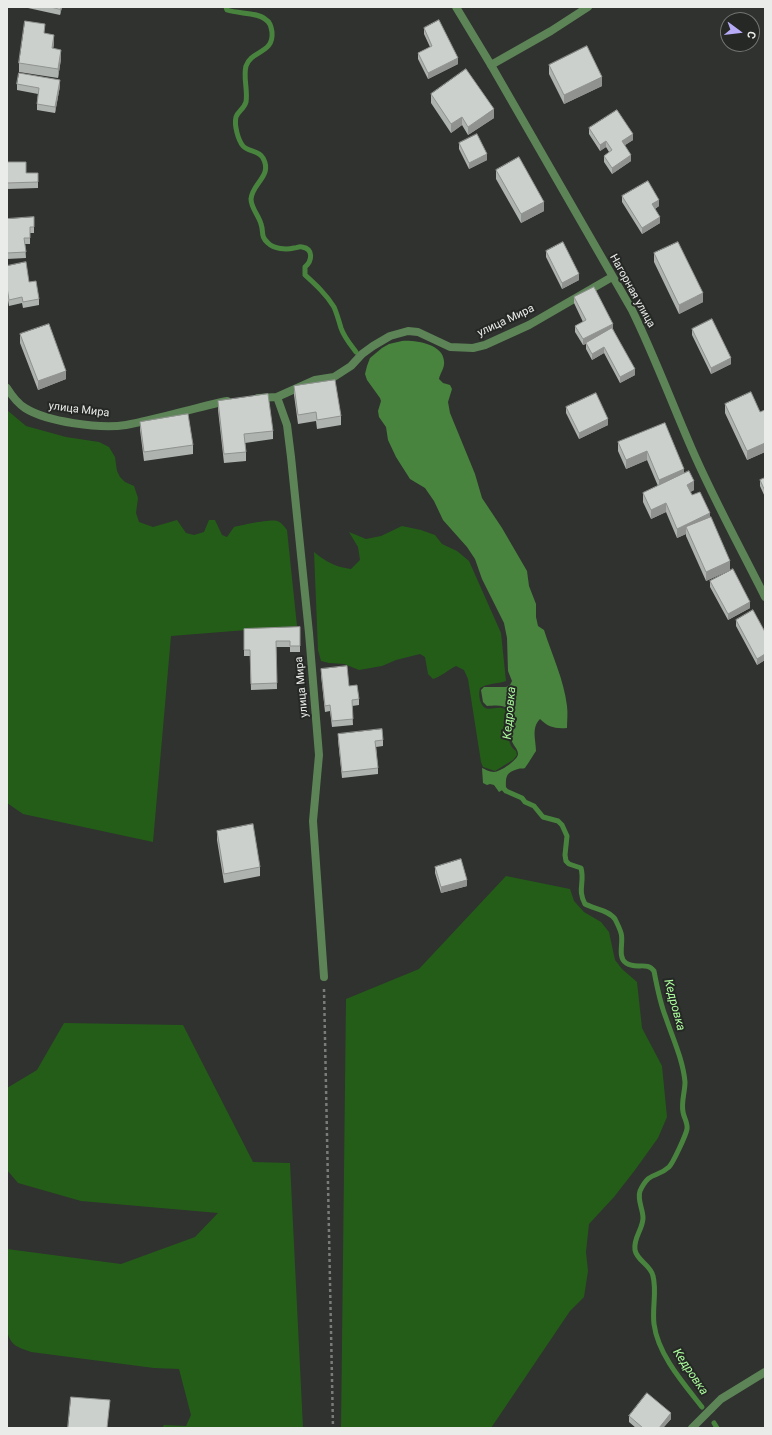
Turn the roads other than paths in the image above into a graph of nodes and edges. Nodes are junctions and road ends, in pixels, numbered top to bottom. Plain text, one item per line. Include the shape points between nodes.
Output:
1 (456, 7) edge
2 (588, 7) edge
3 (491, 65) junction
4 (612, 277) junction
5 (7, 388) edge
6 (277, 397) junction
7 (765, 597) edge
8 (324, 977) road end
9 (765, 1372) edge
10 (692, 1428) edge

1 - 3 street, Нагорная улица
2 - 3 street
3 - 4 street, Нагорная улица
4 - 6 street, улица Мира via 530,325 485,345 450,348 418,332 408,331 390,336 372,346 351,366 334,377 316,380
4 - 7 street, Нагорная улица via 632,310 691,447
5 - 6 street, улица Мира via 24,408 36,415 102,426 130,424 231,400
6 - 8 street, улица Мира via 287,425 291,457 319,748 313,821
9 - 10 street via 721,1399

